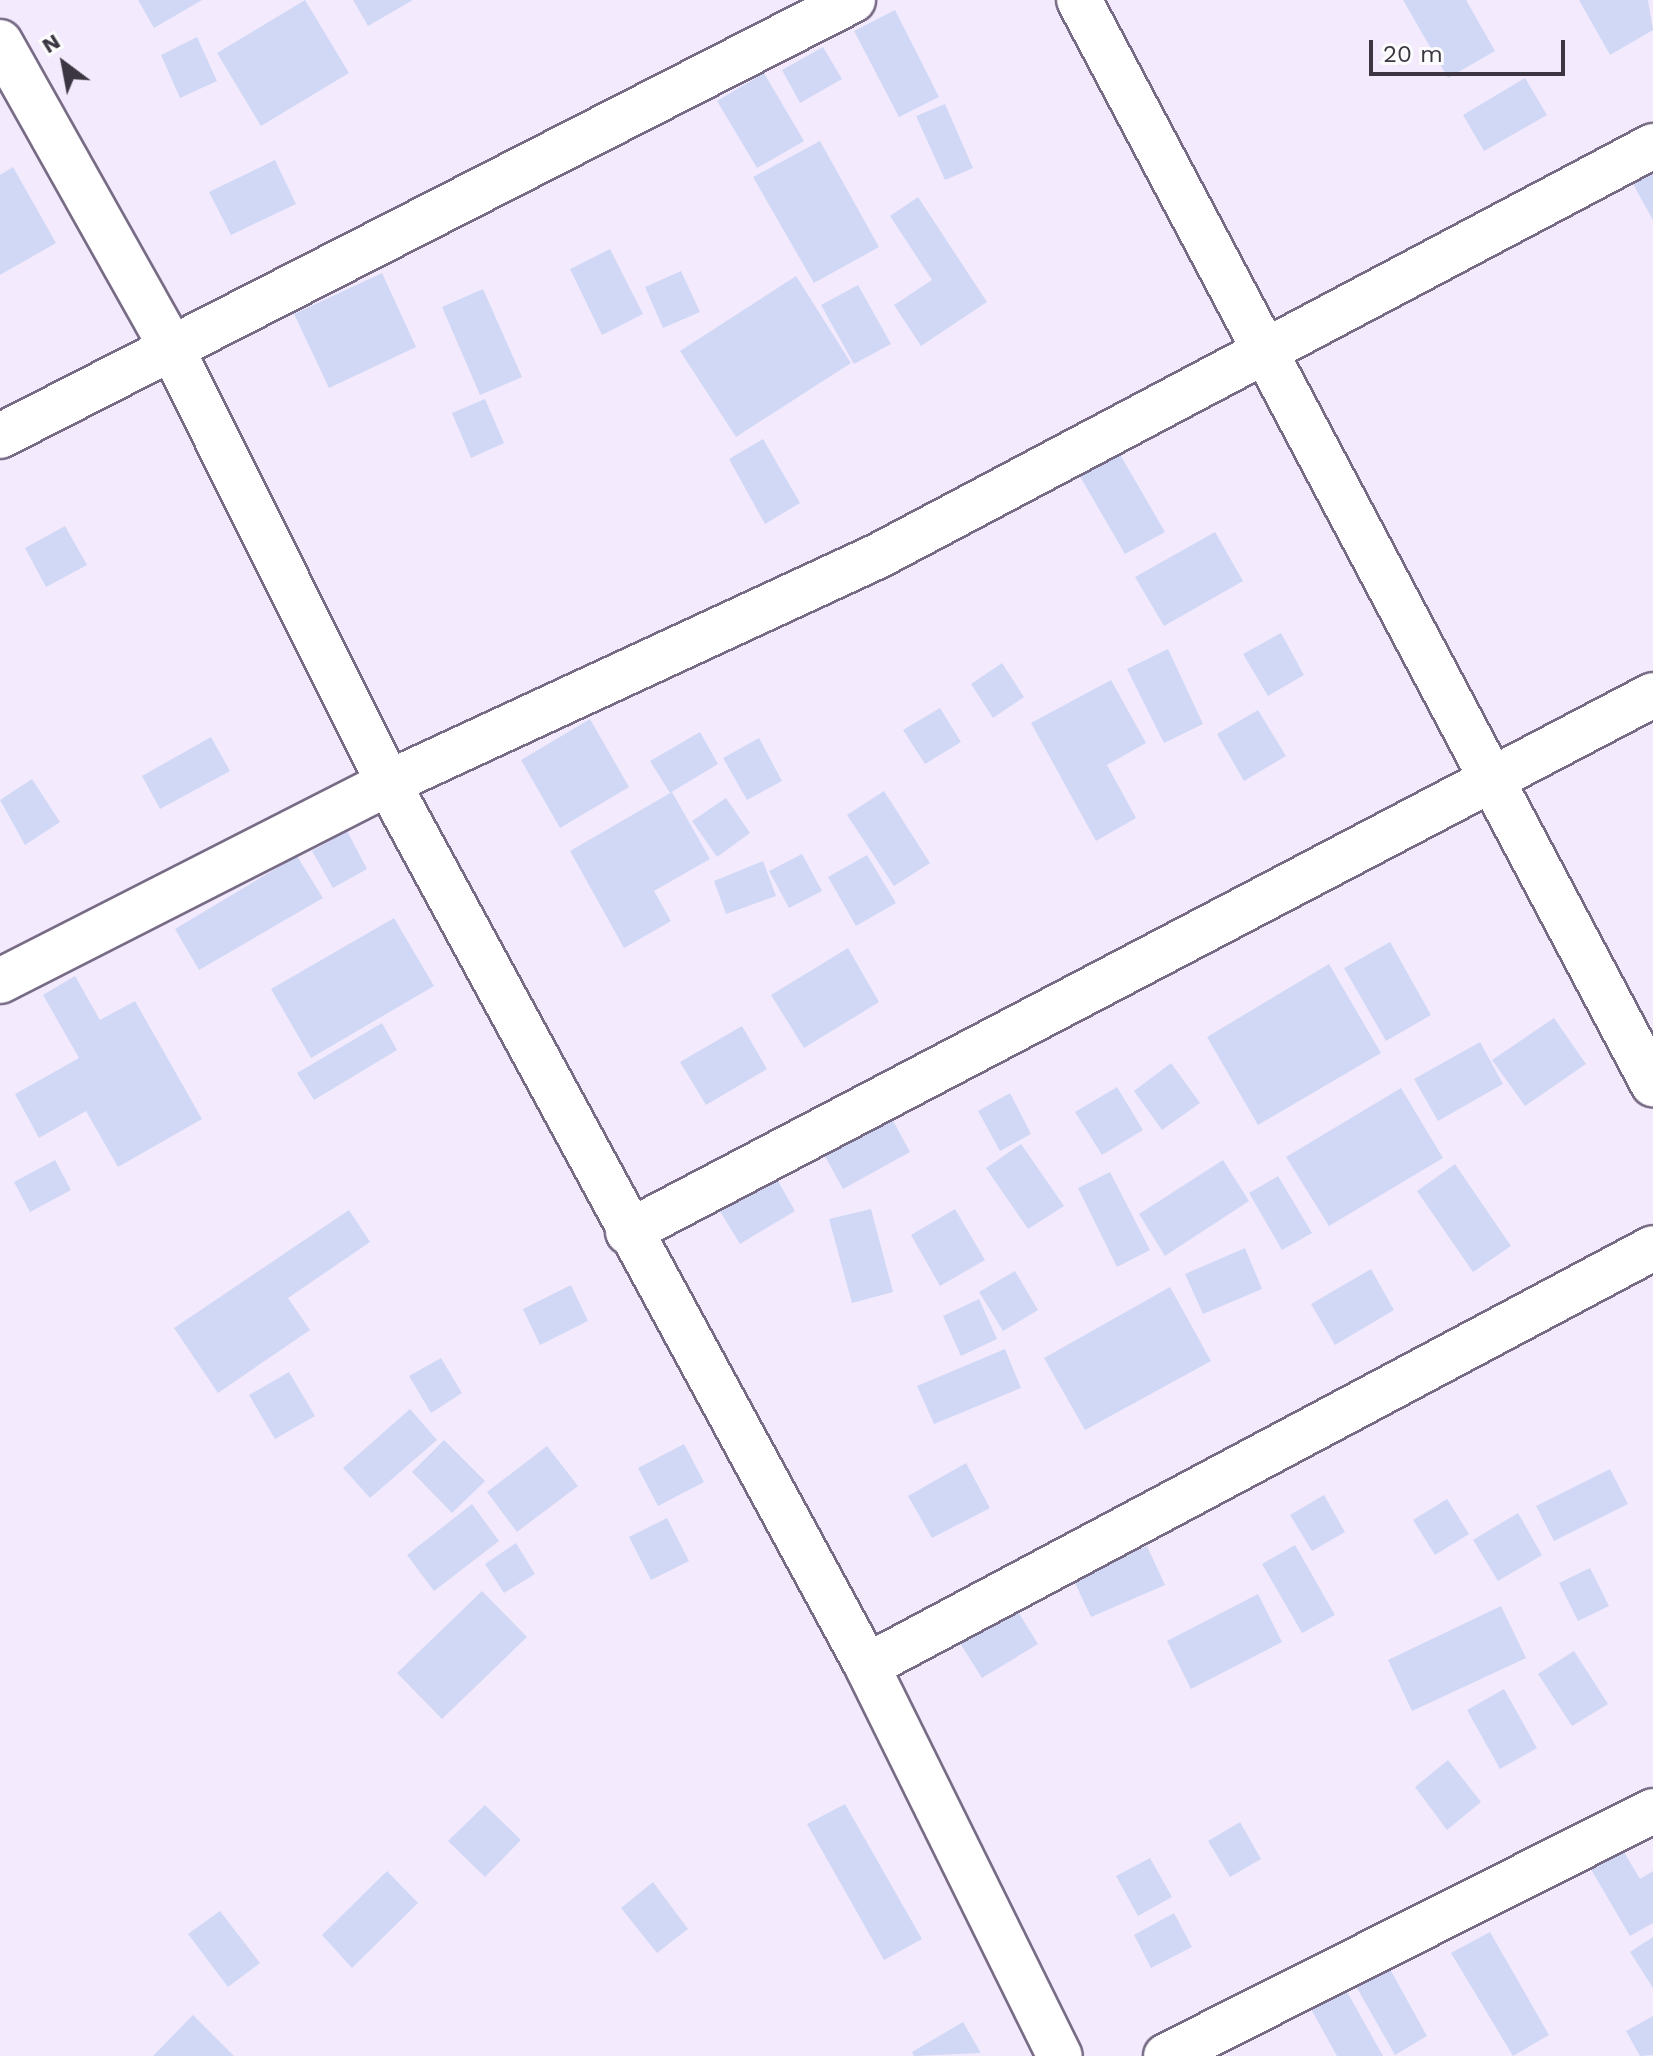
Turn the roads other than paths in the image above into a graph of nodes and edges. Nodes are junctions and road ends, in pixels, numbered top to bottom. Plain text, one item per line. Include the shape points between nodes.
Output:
1 (853, 0) edge
2 (1079, 0) edge
3 (0, 42) edge
4 (1653, 146) edge
5 (170, 345) junction
6 (1268, 348) junction
7 (0, 436) edge
8 (1653, 695) edge
9 (388, 783) junction
10 (1495, 783) junction
11 (0, 981) edge
12 (1653, 1084) edge
13 (628, 1232) junction
14 (1653, 1248) edge
15 (867, 1666) junction
16 (1653, 1811) edge
17 (1060, 2056) edge
18 (1166, 2056) edge

1 - 5 street via 617,126
2 - 6 street
3 - 5 street
4 - 6 street
5 - 7 street
5 - 9 street
6 - 9 street via 878,556
6 - 10 street
8 - 10 street
9 - 11 street
9 - 13 street
10 - 12 street
10 - 13 street via 751,1162
13 - 15 street
14 - 15 street
15 - 17 street
16 - 18 street

